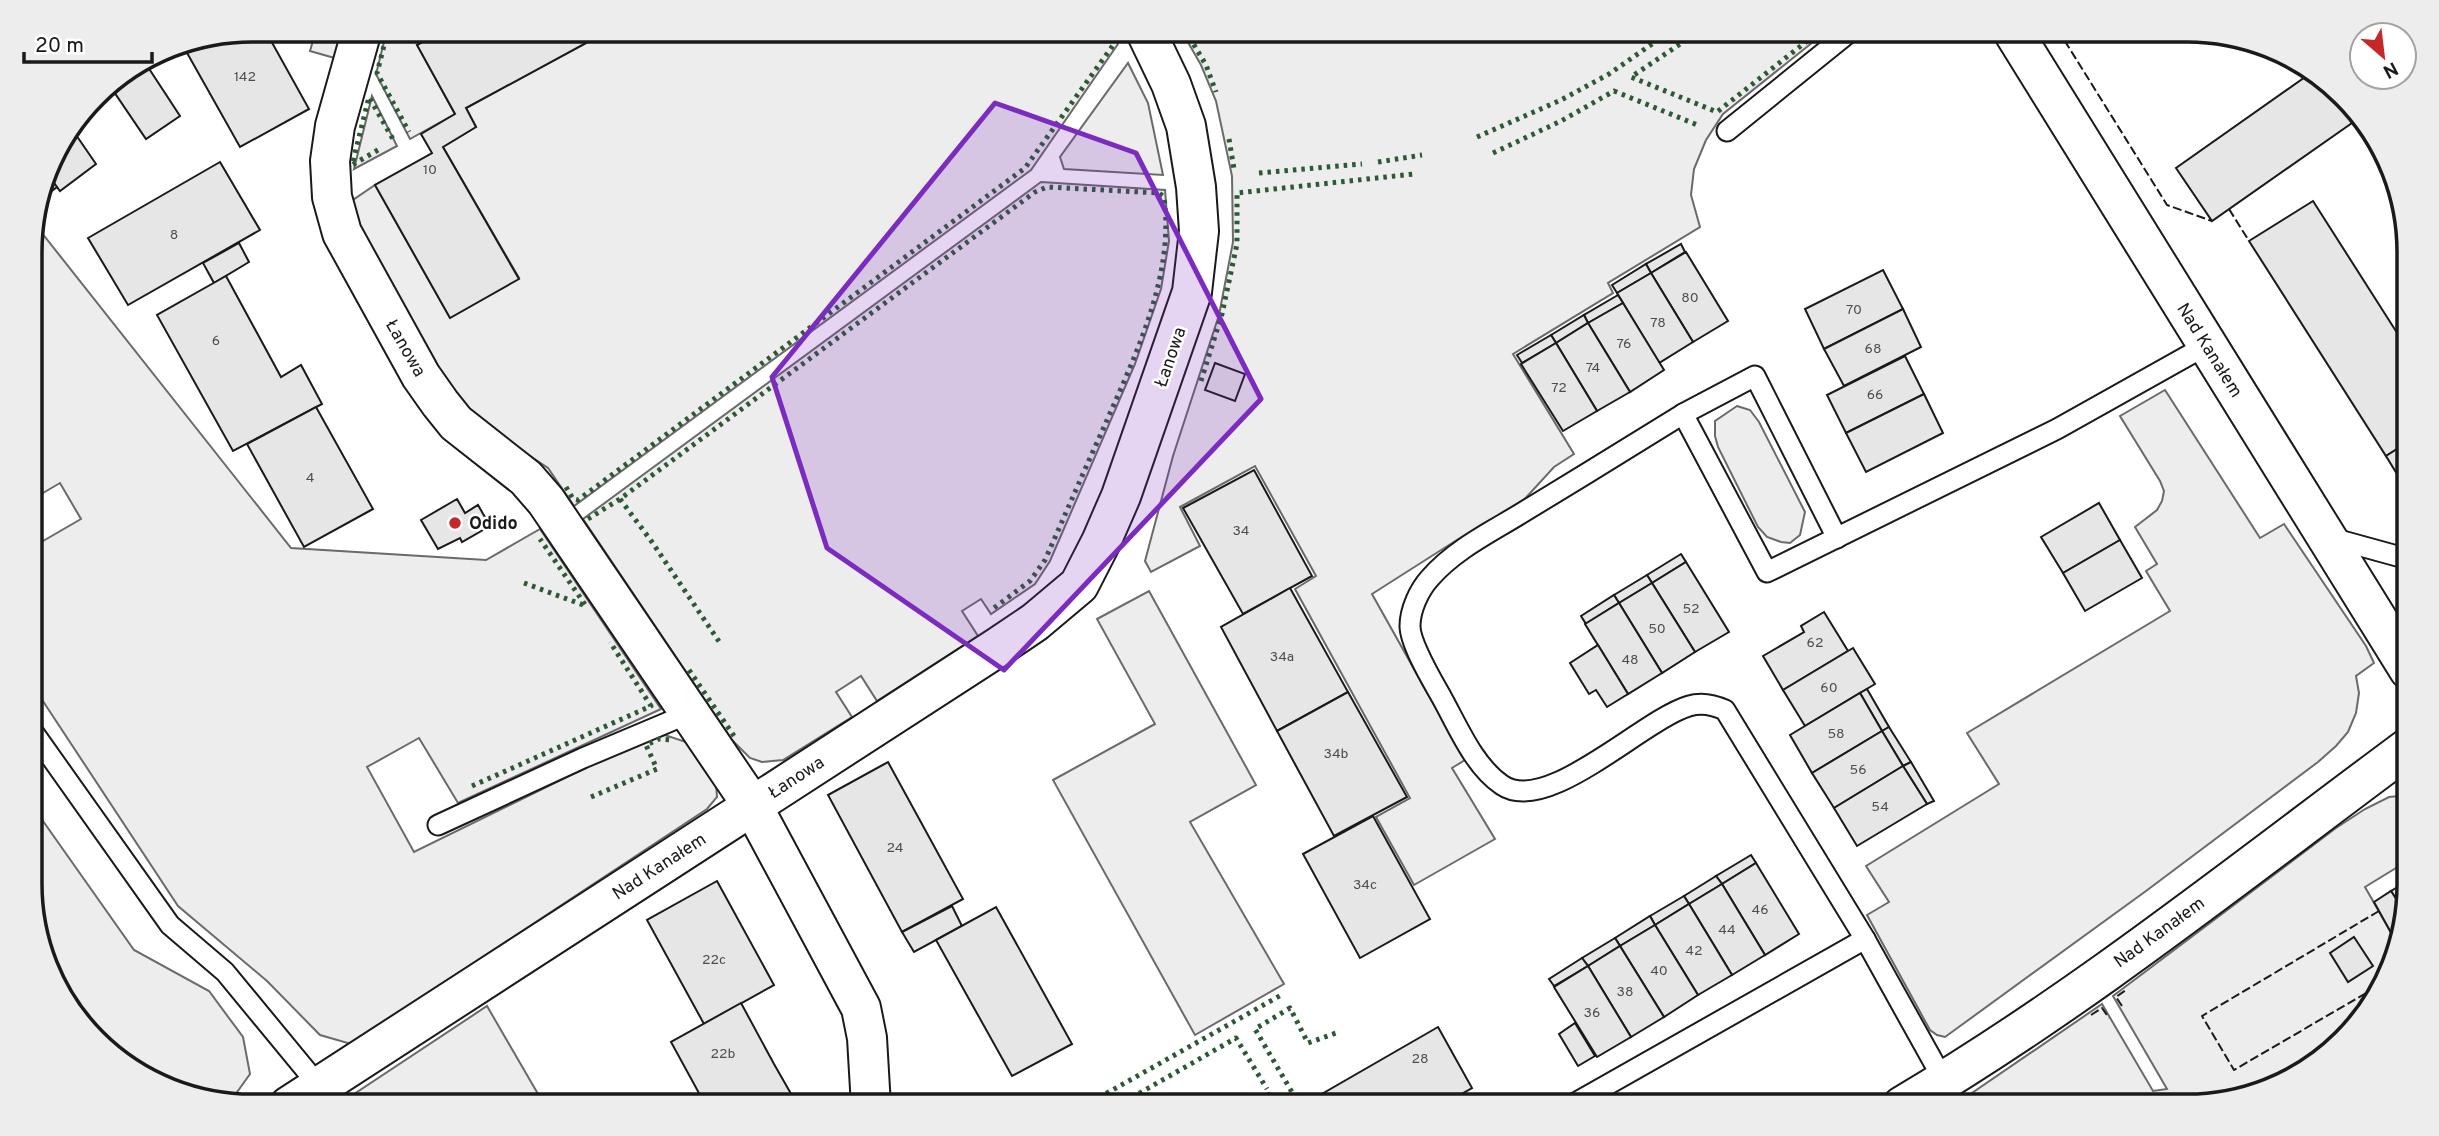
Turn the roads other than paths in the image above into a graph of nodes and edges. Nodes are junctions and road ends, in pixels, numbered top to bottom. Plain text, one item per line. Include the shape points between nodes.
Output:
1 (359, 42) edge
2 (1152, 42) edge
3 (1837, 42) edge
4 (2019, 42) edge
5 (1727, 131) dead end
6 (2207, 345) junction
7 (1683, 414) junction
8 (2326, 537) junction
9 (1837, 538) junction
10 (2397, 556) edge
11 (2397, 651) edge
12 (690, 713) junction
13 (42, 745) edge
14 (2397, 756) edge
15 (752, 806) junction
16 (439, 825) dead end
17 (1865, 939) junction
18 (1944, 1081) junction
19 (303, 1094) edge
20 (307, 1094) edge
21 (870, 1094) edge
22 (1591, 1094) edge
23 (1922, 1094) edge

1 - 12 street, Łanowa via 335,126 331,161 332,197 342,233 440,403 456,423 526,478 546,501
2 - 15 street, Łanowa via 1186,126 1196,187 1199,232 1192,292 1121,495 1079,585 1035,622
3 - 5 lane
4 - 6 street, Nad Kanałem
6 - 8 street, Nad Kanałem
6 - 9 lane via 2057,429
7 - 9 lane via 1768,572
7 - 9 lane via 1755,376
7 - 17 lane via 1464,549 1429,579 1413,607 1409,629 1467,744 1501,785 1516,792 1557,785 1690,705 1725,710
8 - 10 lane
8 - 11 street, Nad Kanałem
12 - 15 street, Łanowa
12 - 16 lane
13 - 19 lane via 170,925 225,972
14 - 18 street, Nad Kanałem via 2096,978
15 - 20 street, Nad Kanałem
15 - 21 street via 862,1008
17 - 18 lane
17 - 22 lane
18 - 23 street, Nad Kanałem

